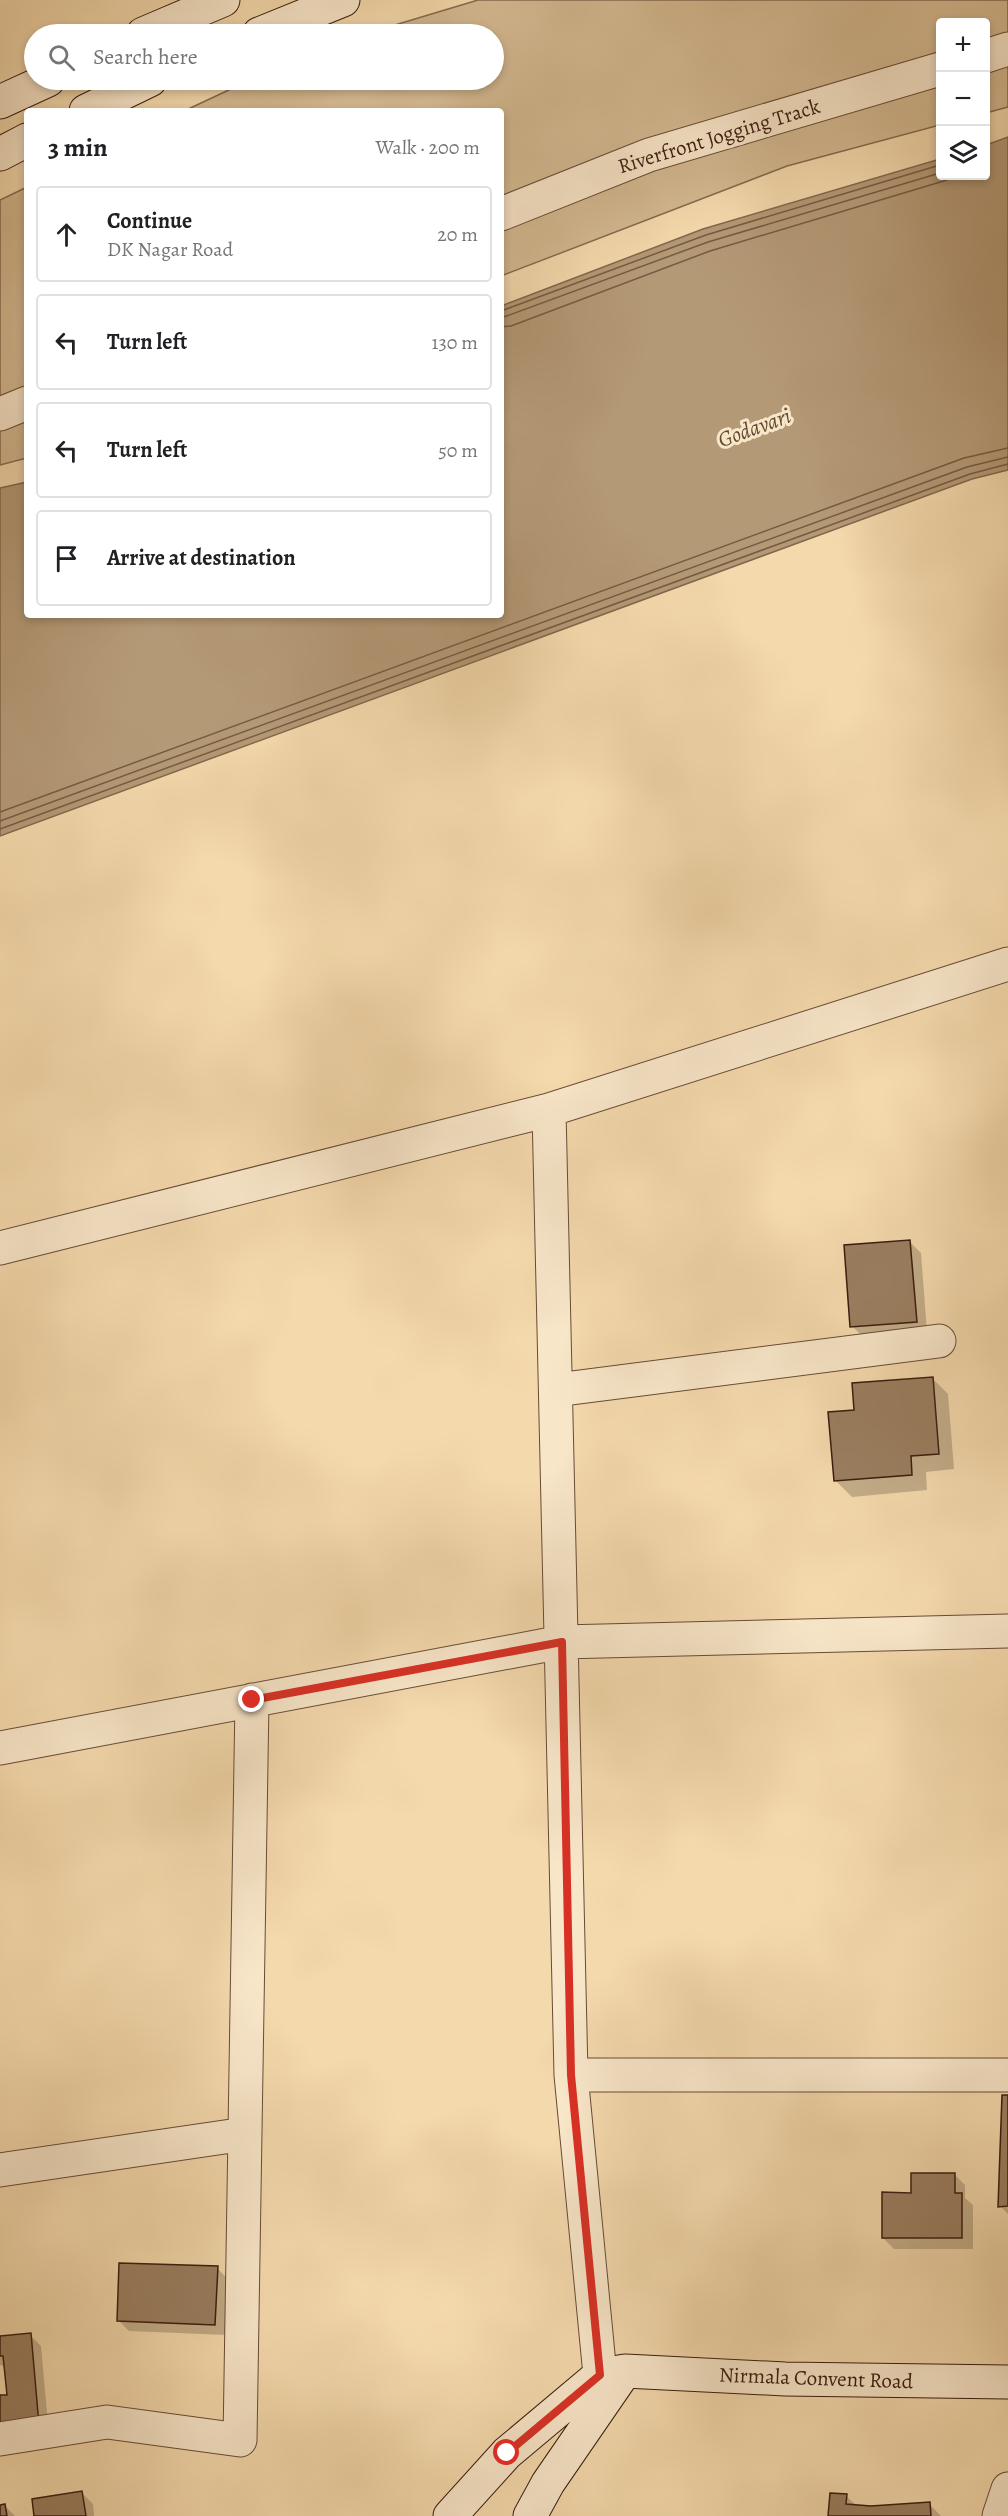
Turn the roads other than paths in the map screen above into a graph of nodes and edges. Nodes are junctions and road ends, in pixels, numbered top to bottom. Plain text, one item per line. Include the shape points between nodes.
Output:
1 (223, 0) edge
2 (343, 0) edge
3 (167, 24) edge
4 (284, 24) edge
5 (1008, 49) edge
6 (990, 55) edge
7 (936, 70) edge
8 (26, 90) edge
9 (130, 90) edge
10 (0, 102) edge
11 (93, 108) edge
12 (24, 142) edge
13 (0, 154) edge
14 (504, 213) edge
15 (24, 404) edge
16 (0, 414) edge
17 (1008, 964) edge
18 (549, 1110) junction
19 (0, 1248) edge
20 (939, 1341) dead end
21 (556, 1390) junction
22 (1008, 1630) edge
23 (562, 1642) junction
24 (252, 1700) junction
25 (0, 1748) edge
26 (571, 2075) junction
27 (1008, 2075) edge
28 (244, 2134) junction
29 (0, 2170) edge
30 (612, 2373) junction
31 (1008, 2382) edge
32 (0, 2439) edge
33 (1008, 2489) edge
34 (450, 2516) edge
35 (530, 2516) edge
36 (999, 2516) edge

1 - 3 street
2 - 4 street
5 - 6 street
7 - 14 street, Riverfront Jogging Track via 649,155
8 - 10 street
9 - 11 street
12 - 13 street
15 - 16 street
17 - 18 street
18 - 19 street
18 - 21 street
20 - 21 street
21 - 23 street
22 - 23 street
23 - 24 street
23 - 26 street
24 - 25 street
24 - 28 street
26 - 27 street
26 - 30 street
28 - 29 street
28 - 32 street via 240,2440 107,2422
30 - 31 street, Nirmala Convent Road
30 - 34 street via 507,2453
30 - 35 street
33 - 36 street

